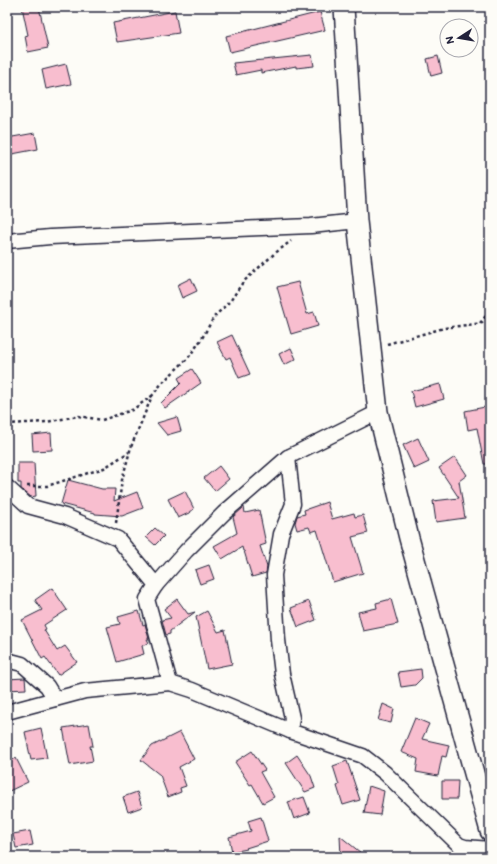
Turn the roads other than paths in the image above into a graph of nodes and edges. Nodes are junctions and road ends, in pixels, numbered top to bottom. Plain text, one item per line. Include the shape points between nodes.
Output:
1 (344, 7) edge
2 (357, 221) junction
3 (7, 241) edge
4 (378, 412) junction
5 (288, 457) junction
6 (14, 487) edge
7 (156, 585) junction
8 (7, 660) edge
9 (170, 683) junction
10 (55, 699) junction
11 (7, 712) edge
12 (290, 731) junction
13 (490, 831) edge
14 (490, 849) edge

1 - 2 street
2 - 3 street via 311,226 50,236
2 - 4 street
4 - 5 street
4 - 13 street via 409,538
5 - 7 street via 224,513
5 - 12 street via 293,504 281,534 274,575 282,674 292,718
6 - 7 street via 28,506 65,516 118,539
7 - 9 street via 147,599
8 - 10 street via 22,664 47,686
9 - 10 street via 85,691
9 - 12 street
10 - 11 street
12 - 14 street via 363,756 390,778 459,845

